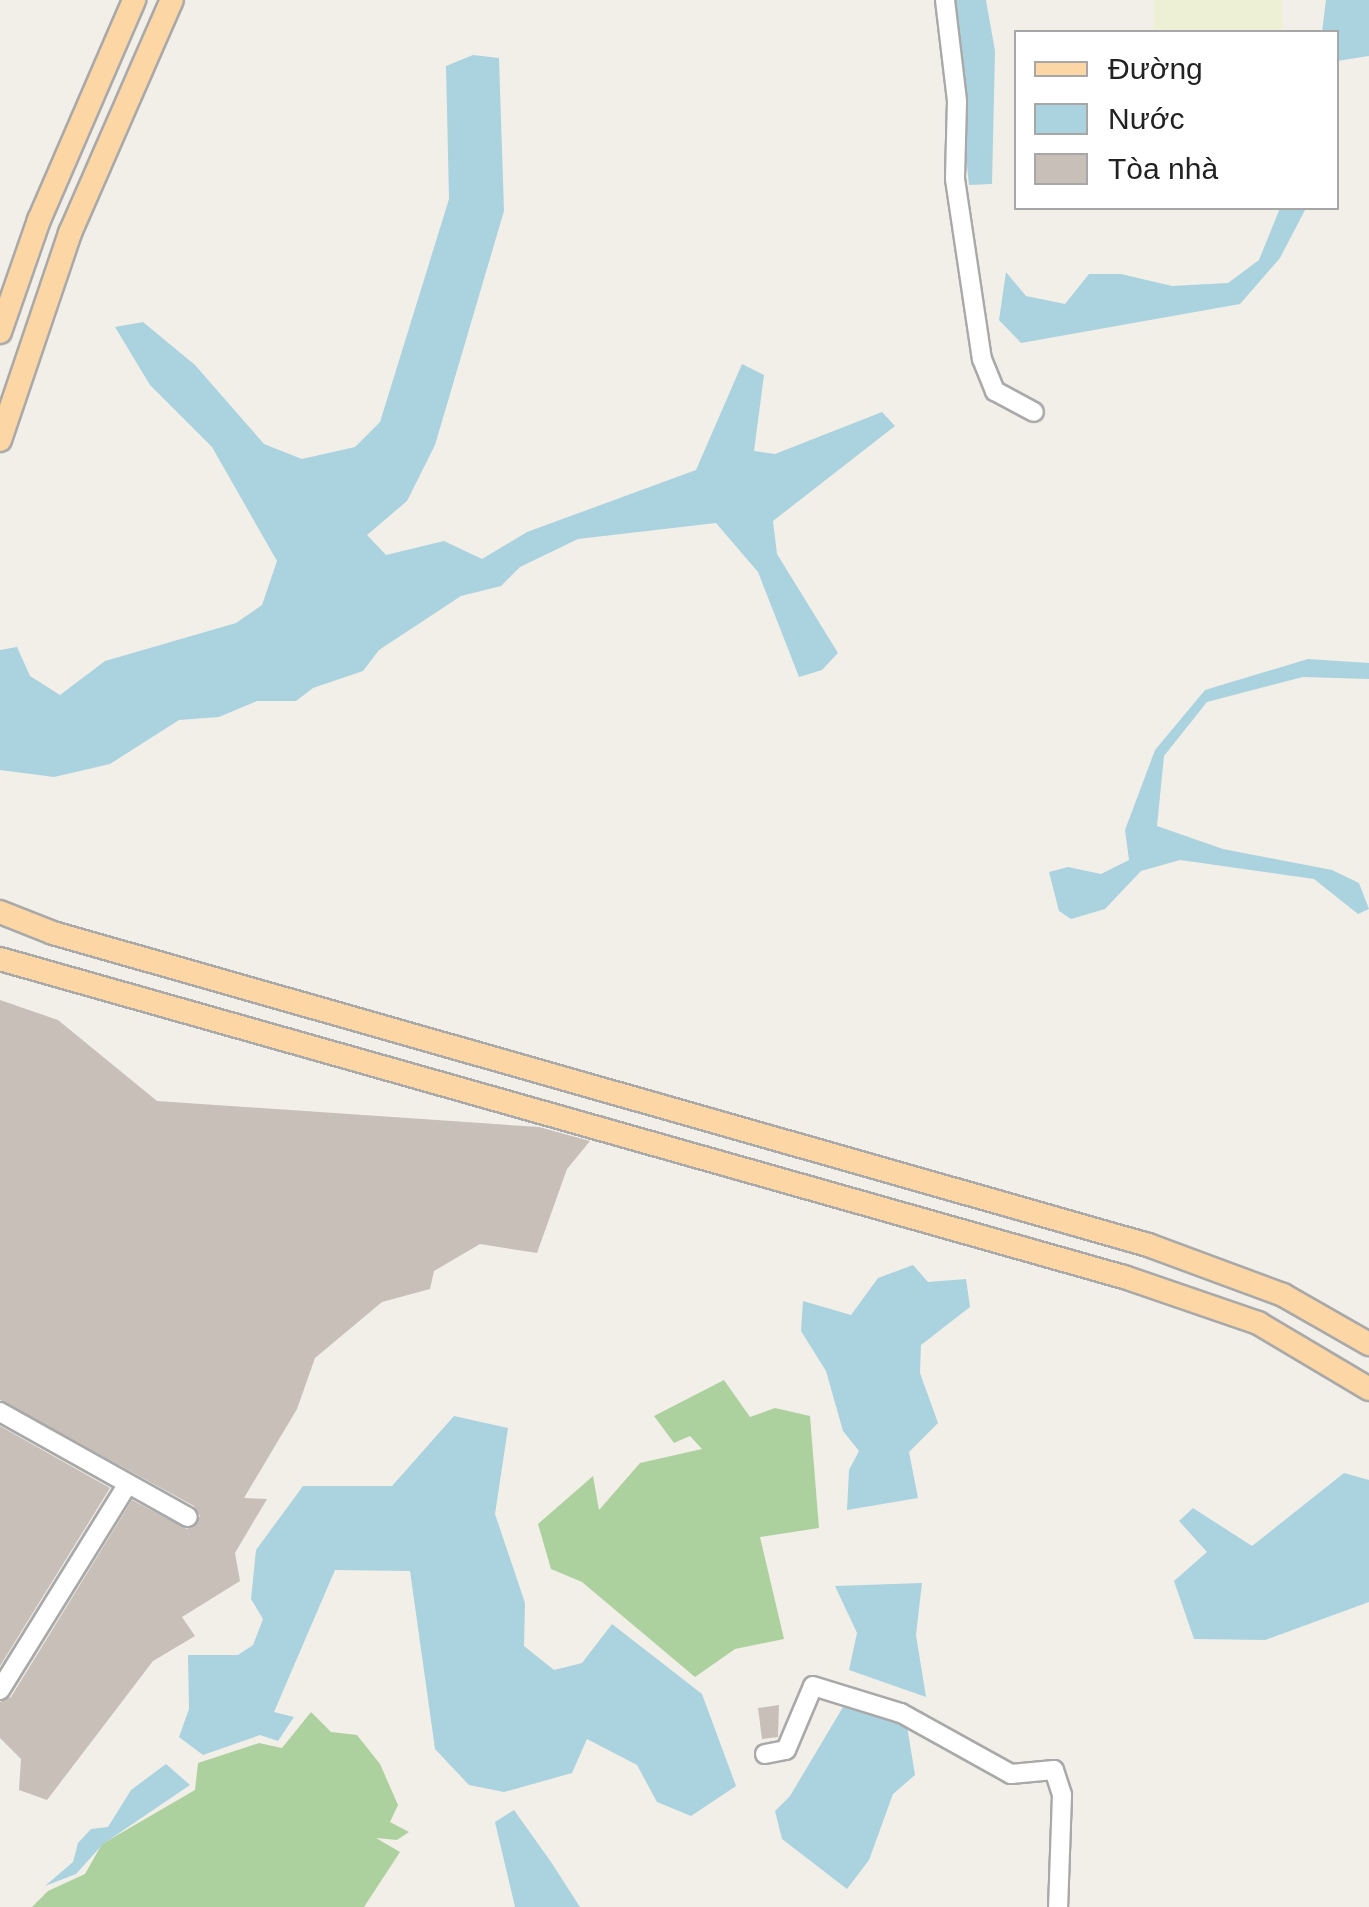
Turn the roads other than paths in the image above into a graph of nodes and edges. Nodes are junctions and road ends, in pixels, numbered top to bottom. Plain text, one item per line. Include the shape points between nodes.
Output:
1 (134, 0) edge
2 (172, 0) edge
3 (945, 0) edge
4 (0, 332) edge
5 (1034, 412) dead end
6 (0, 440) edge
7 (0, 912) edge
8 (0, 958) edge
9 (881, 1164) junction
10 (863, 1202) junction
11 (1369, 1344) edge
12 (1369, 1389) edge
13 (0, 1412) edge
14 (127, 1485) junction
15 (188, 1516) dead end
16 (0, 1690) edge
17 (765, 1754) dead end
18 (1058, 1907) edge

1 - 4 main road via 39,220
2 - 6 main road via 70,233
3 - 5 street via 956,102 955,179 982,359 995,390
7 - 9 main road via 53,933
8 - 10 main road
9 - 10 main road
9 - 11 main road via 1283,1295
10 - 12 main road via 1258,1322
13 - 14 street
14 - 15 street
14 - 16 street
17 - 18 street via 786,1750 813,1686 901,1712 1011,1774 1054,1770 1062,1794

